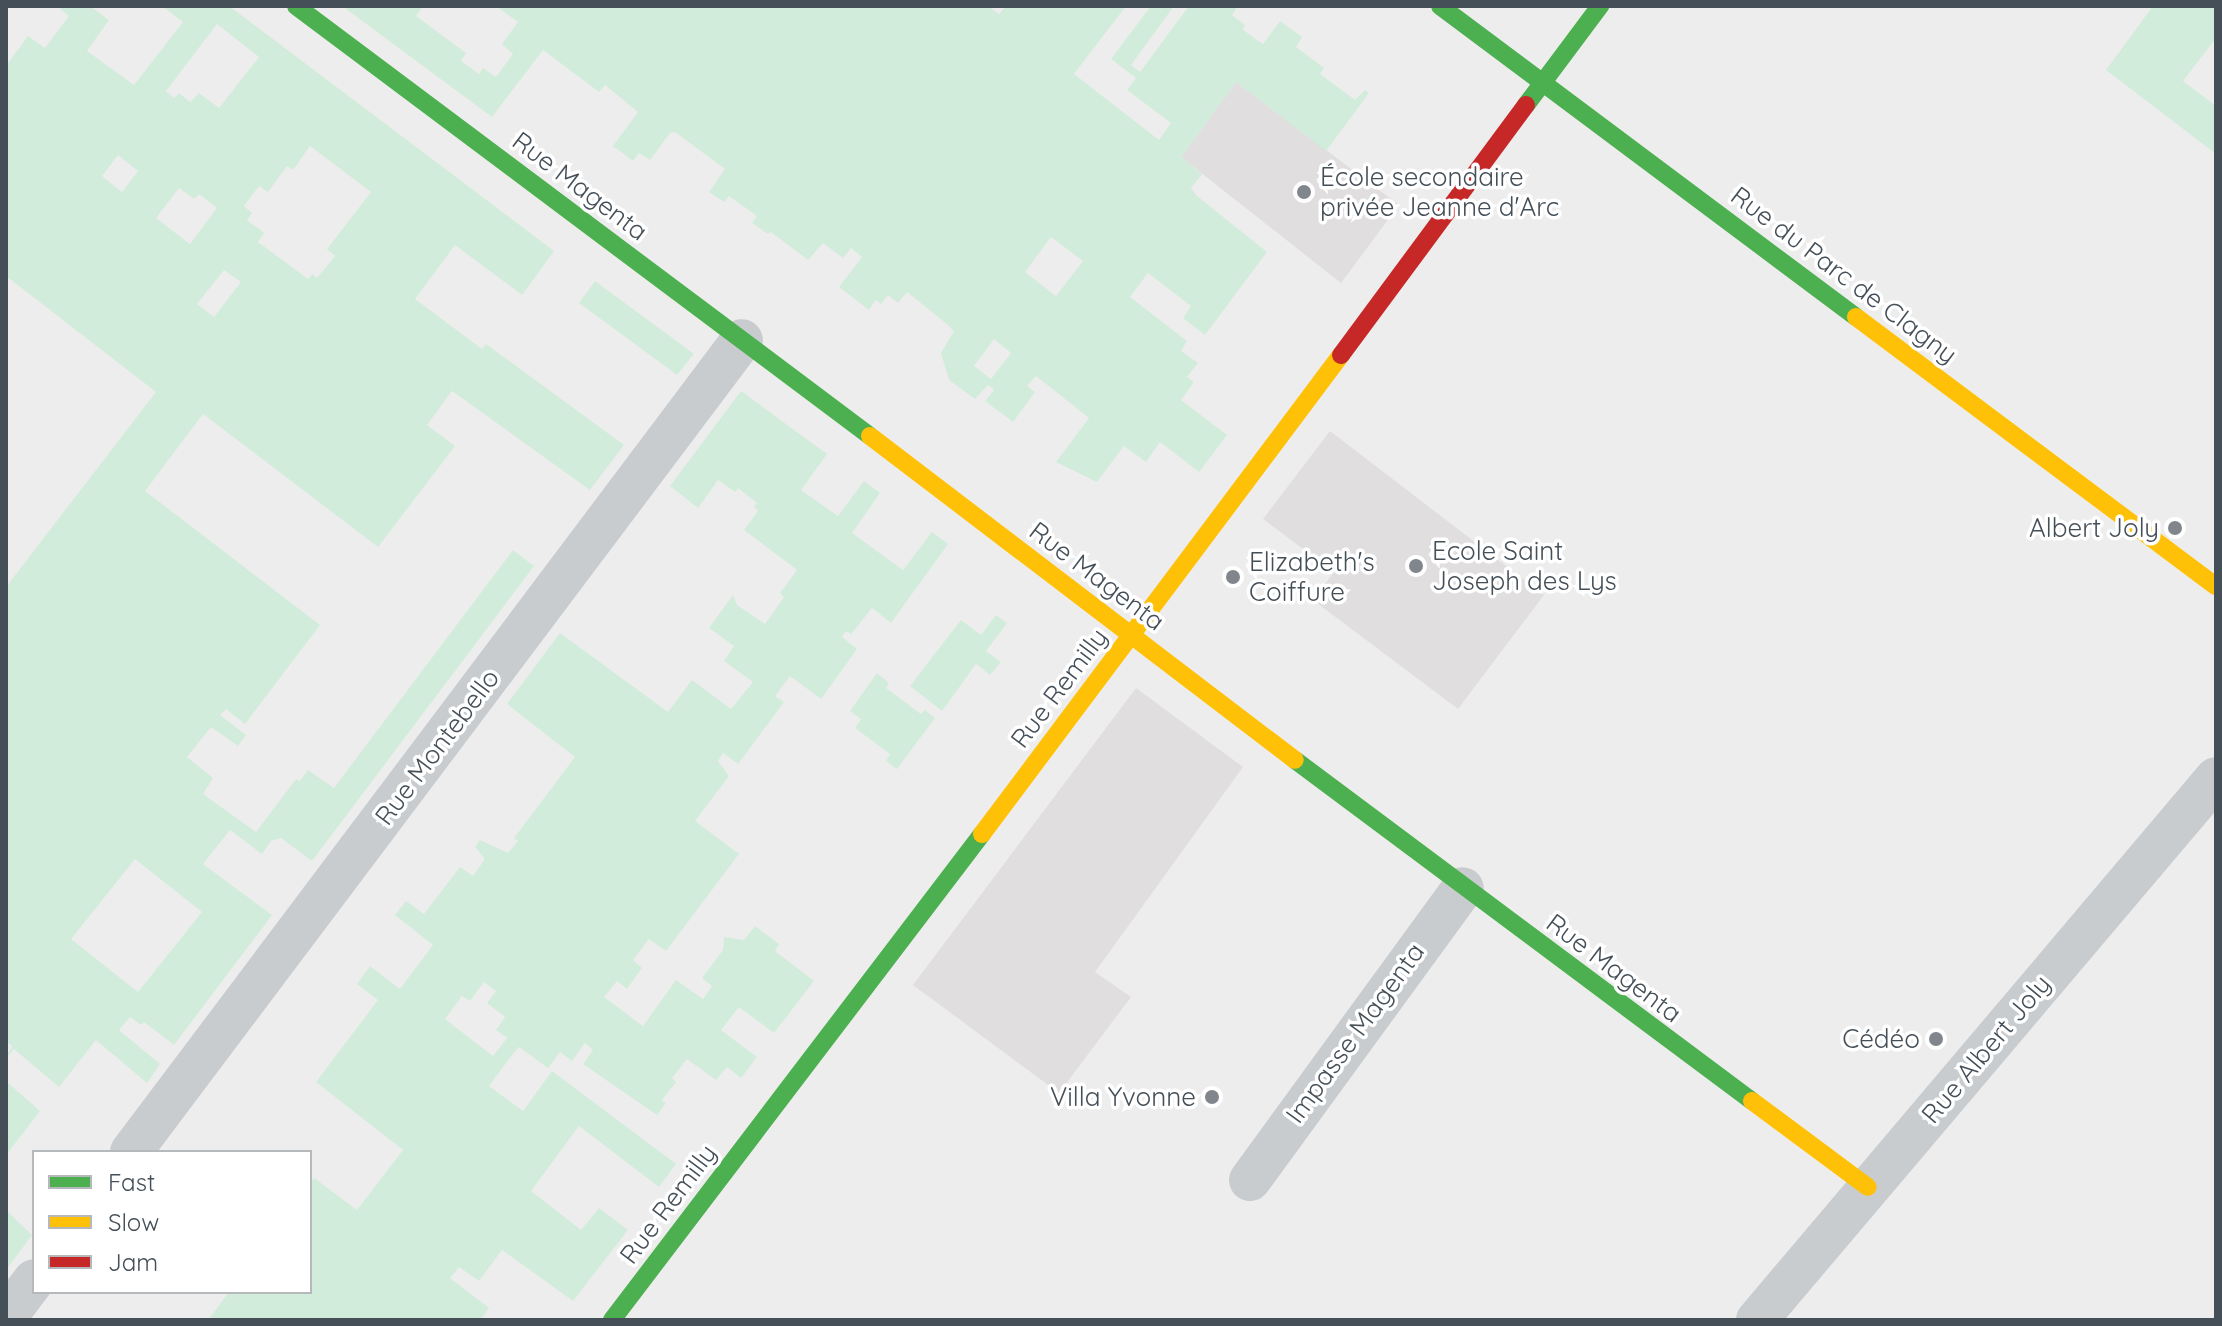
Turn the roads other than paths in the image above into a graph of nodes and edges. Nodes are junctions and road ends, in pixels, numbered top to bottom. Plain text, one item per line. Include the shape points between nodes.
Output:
1 (296, 6) edge
2 (1440, 6) edge
3 (1600, 6) edge
4 (1543, 83) junction
5 (742, 340) junction
6 (2216, 586) edge
7 (1132, 636) junction
8 (2216, 778) edge
9 (1463, 888) junction
10 (133, 1150) edge
11 (1250, 1180) dead end
12 (1868, 1187) junction
13 (32, 1283) edge
14 (6, 1317) edge
15 (612, 1320) edge
16 (1757, 1320) edge

1 - 5 street, Rue Magenta
2 - 4 street, Rue du Parc de Clagny
3 - 4 street, Rue Remilly
4 - 6 street, Rue du Parc de Clagny
4 - 7 street, Rue Remilly
5 - 7 street, Rue Magenta
5 - 10 street, Rue Montebello
7 - 9 street, Rue Magenta
7 - 15 street, Rue Remilly
8 - 12 street, Rue Albert Joly
9 - 11 street, Impasse Magenta
9 - 12 street, Rue Magenta
12 - 16 street, Rue Albert Joly
13 - 14 street

